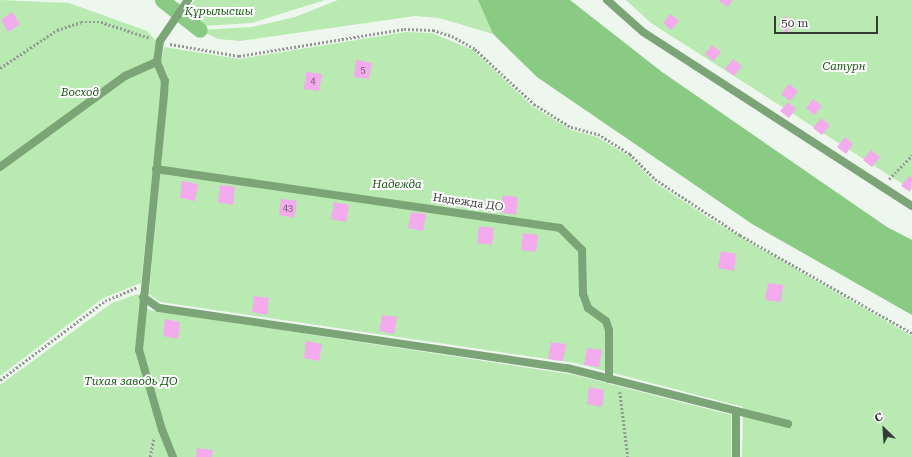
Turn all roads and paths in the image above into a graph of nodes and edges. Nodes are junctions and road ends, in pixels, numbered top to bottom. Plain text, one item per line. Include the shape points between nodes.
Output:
1 (188, 0) edge
2 (607, 0) edge
3 (160, 41) junction
4 (157, 62) junction
5 (0, 68) edge
6 (912, 155) edge
7 (0, 167) edge
8 (156, 169) junction
9 (881, 186) junction
10 (912, 206) edge
11 (144, 286) junction
12 (143, 297) junction
13 (912, 333) edge
14 (609, 379) junction
15 (0, 380) edge
16 (619, 381) junction
17 (736, 411) junction
18 (788, 424) dead end
19 (162, 430) junction
20 (150, 457) edge
21 (173, 457) edge
22 (628, 457) edge
23 (736, 457) edge

1 - 3 street
2 - 9 street via 643,32
3 - 4 street
3 - 5 path via 101,22 81,22 57,30
3 - 13 path via 239,56 404,29 433,30 452,36 475,49 534,104 572,127 598,134 630,154 655,179 740,235
4 - 7 street via 125,76
4 - 8 street via 165,81
6 - 9 path
8 - 11 street
8 - 14 street, Надежда ДО via 560,228 582,250 583,294 588,308 606,322 609,330
9 - 10 street
11 - 12 street
11 - 15 path via 105,301
12 - 14 street via 159,308 567,368
12 - 19 street via 139,350
14 - 16 street
16 - 17 street
16 - 22 path
17 - 18 street
17 - 23 street
19 - 20 path via 150,443
19 - 21 street

